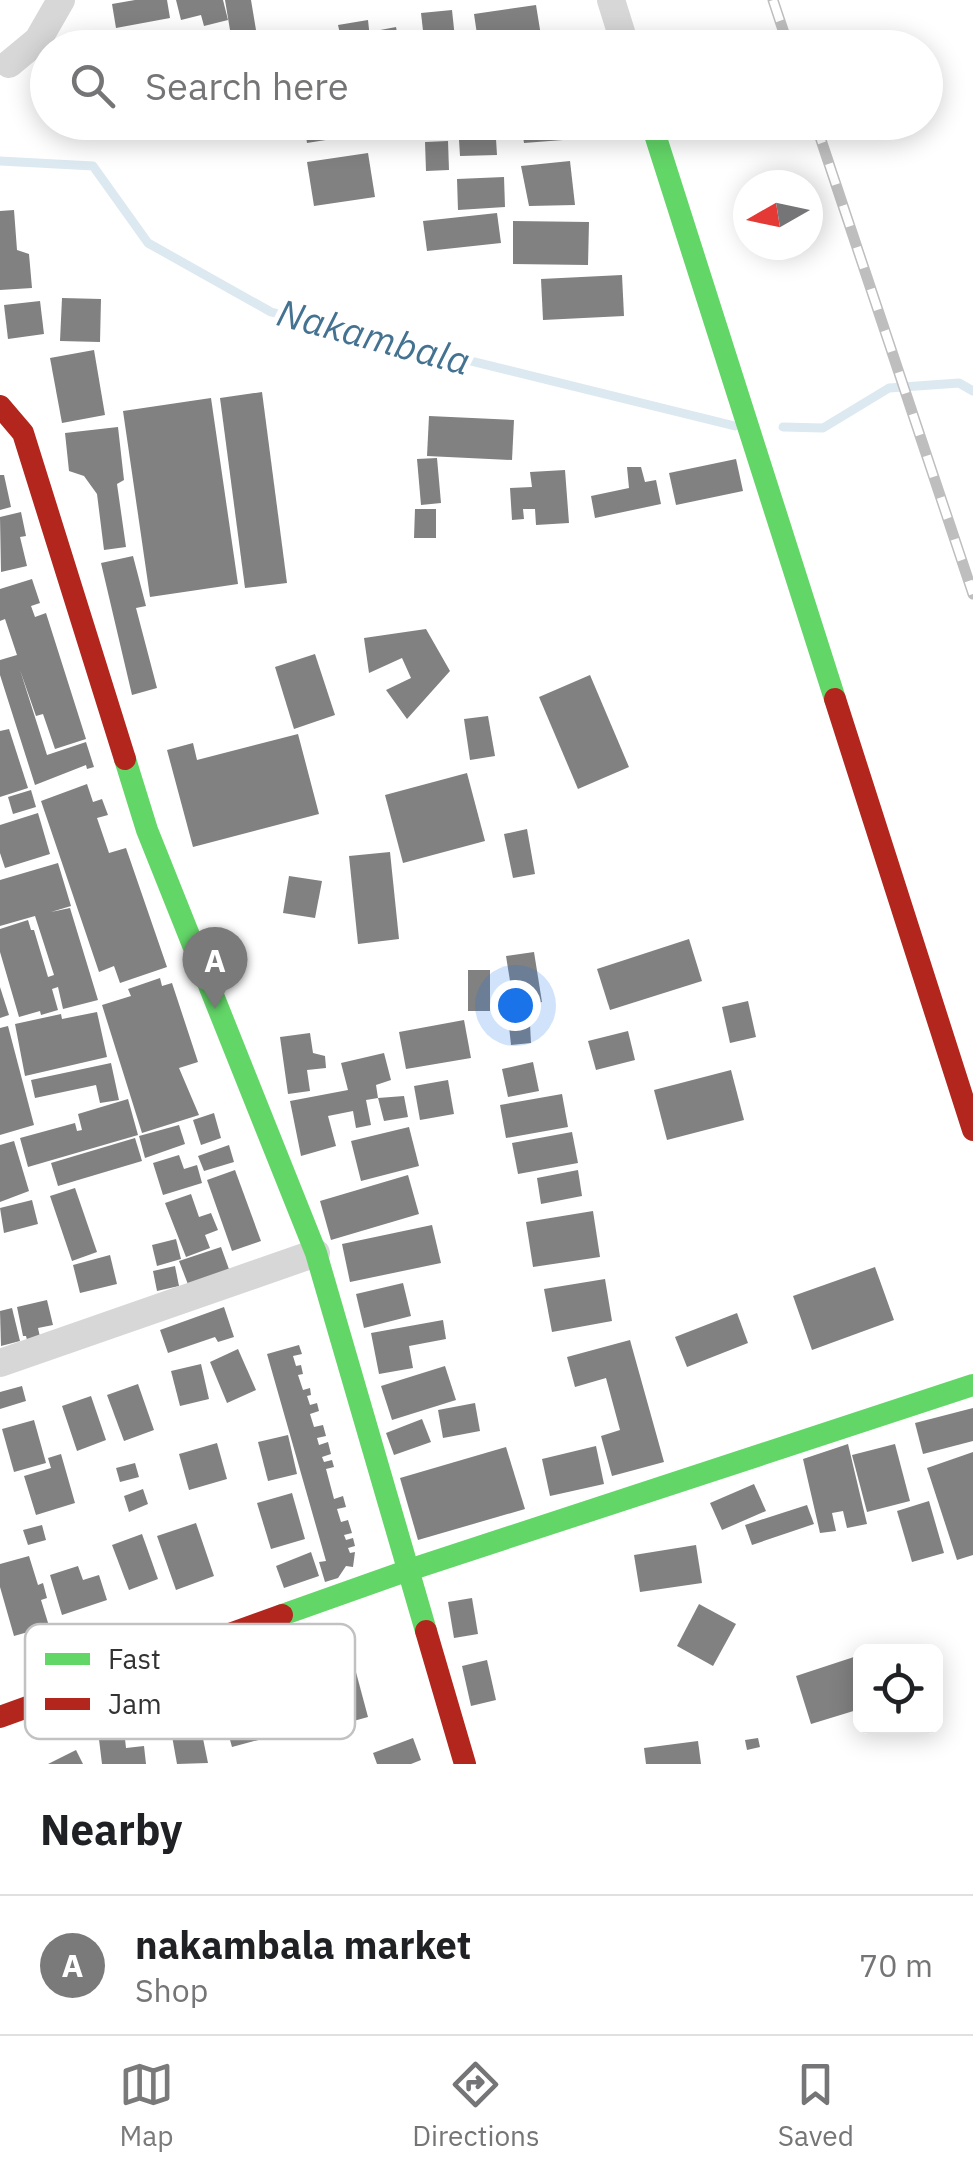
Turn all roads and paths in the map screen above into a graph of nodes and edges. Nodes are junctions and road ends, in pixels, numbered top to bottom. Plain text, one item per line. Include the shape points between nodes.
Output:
1 (61, 0) edge
2 (611, 0) edge
3 (44, 30) edge
4 (620, 30) edge
5 (30, 47) edge
6 (9, 64) dead end
7 (657, 140) edge
8 (0, 406) edge
9 (973, 1130) edge
10 (316, 1253) junction
11 (0, 1363) edge
12 (973, 1385) edge
13 (406, 1572) junction
14 (260, 1624) edge
15 (25, 1708) edge
16 (0, 1717) edge
17 (465, 1764) edge

1 - 3 street
2 - 4 street
5 - 6 street
7 - 9 street
8 - 10 street via 24,433 147,830
10 - 11 street
10 - 13 street
12 - 13 street
13 - 14 street
13 - 17 street
15 - 16 street

